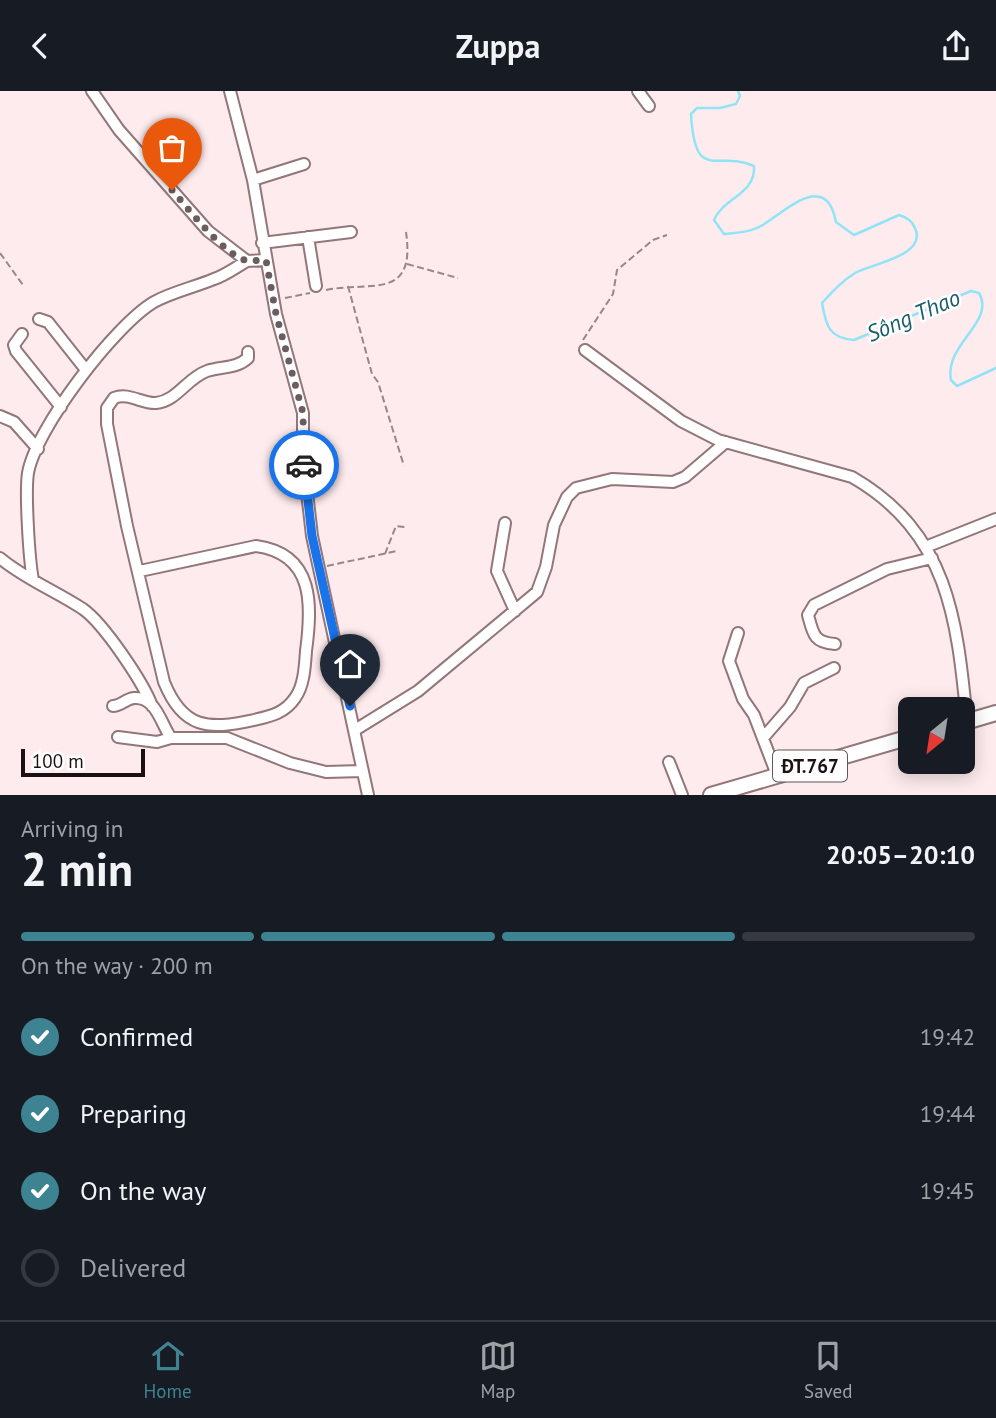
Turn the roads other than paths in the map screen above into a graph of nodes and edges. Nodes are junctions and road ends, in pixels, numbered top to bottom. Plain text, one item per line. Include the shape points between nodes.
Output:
1 (92, 91) edge
2 (230, 91) edge
3 (638, 91) edge
4 (649, 106) dead end
5 (304, 164) dead end
6 (253, 180) junction
7 (351, 232) dead end
8 (308, 237) junction
9 (262, 243) junction
10 (266, 260) junction
11 (247, 261) junction
12 (317, 290) road end
13 (39, 319) dead end
14 (22, 334) dead end
15 (585, 350) road end
16 (248, 352) dead end
17 (86, 370) junction
18 (61, 407) junction
19 (0, 416) edge
20 (726, 442) junction
21 (38, 449) junction
22 (996, 519) edge
23 (505, 523) dead end
24 (928, 546) junction
25 (0, 558) edge
26 (932, 558) junction
27 (139, 571) junction
28 (33, 580) junction
29 (515, 611) junction
30 (738, 633) dead end
31 (835, 644) dead end
32 (834, 668) dead end
33 (962, 697) edge
34 (113, 706) dead end
35 (152, 706) junction
36 (996, 713) edge
37 (975, 719) edge
38 (221, 727) junction
39 (355, 730) junction
40 (118, 737) dead end
41 (210, 737) junction
42 (171, 738) junction
43 (763, 738) junction
44 (898, 740) edge
45 (669, 762) dead end
46 (362, 771) junction
47 (777, 775) junction
48 (729, 792) edge
49 (368, 795) edge
50 (682, 795) edge
51 (711, 795) edge

1 - 11 street via 208,231
2 - 6 street
3 - 4 street
5 - 6 street
6 - 9 street
7 - 8 street
8 - 9 street
8 - 12 street
9 - 10 street
10 - 11 street
10 - 39 street via 303,413 312,536
11 - 17 street via 135,315
13 - 17 street via 48,322
14 - 18 street via 14,345 16,351
15 - 20 street via 681,421
16 - 27 street via 241,365 207,371 169,400 153,403 118,396 107,408
17 - 18 street
18 - 21 street
19 - 21 street via 14,422
20 - 24 street via 852,477 904,516
20 - 29 street via 673,482 612,479 576,488 554,525 537,592
21 - 28 street via 27,476
22 - 24 street
23 - 29 street via 497,571
24 - 26 street
25 - 28 street
26 - 31 street via 887,569 814,605 808,615 813,636 821,643
26 - 33 street via 954,619
27 - 38 street via 173,704 203,726
27 - 38 street via 256,547 272,549 300,573 311,608 304,675 296,697 278,715
28 - 35 street via 86,611 123,655
29 - 39 street via 418,691
30 - 43 street via 729,661
32 - 43 street via 804,683
34 - 35 street via 134,698
35 - 42 street
36 - 37 main road
38 - 41 street
39 - 46 street
40 - 42 street via 157,742
41 - 42 street
41 - 46 street via 227,738 326,772
43 - 47 street
44 - 47 main road, ĐT.767
45 - 50 street
46 - 49 street
47 - 48 main road, ĐT.767
48 - 51 main road, ĐT.767

